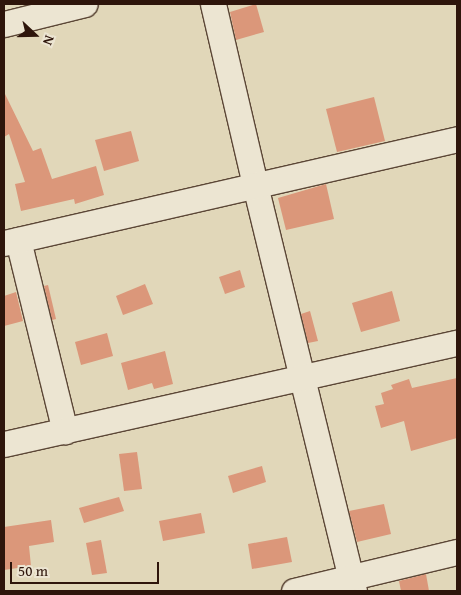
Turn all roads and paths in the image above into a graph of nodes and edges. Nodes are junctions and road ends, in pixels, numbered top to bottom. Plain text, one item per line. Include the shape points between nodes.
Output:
1 (85, 4) edge
2 (213, 4) edge
3 (4, 24) edge
4 (457, 139) edge
5 (255, 185) junction
6 (11, 241) edge
7 (457, 343) edge
8 (304, 378) junction
9 (65, 431) junction
10 (4, 444) edge
11 (457, 552) edge
12 (353, 585) edge
13 (294, 591) edge

1 - 3 street
2 - 5 street
4 - 5 street
5 - 6 street
5 - 8 street
6 - 9 street
7 - 8 street
8 - 9 street
8 - 12 street
9 - 10 street
11 - 12 street
12 - 13 street

